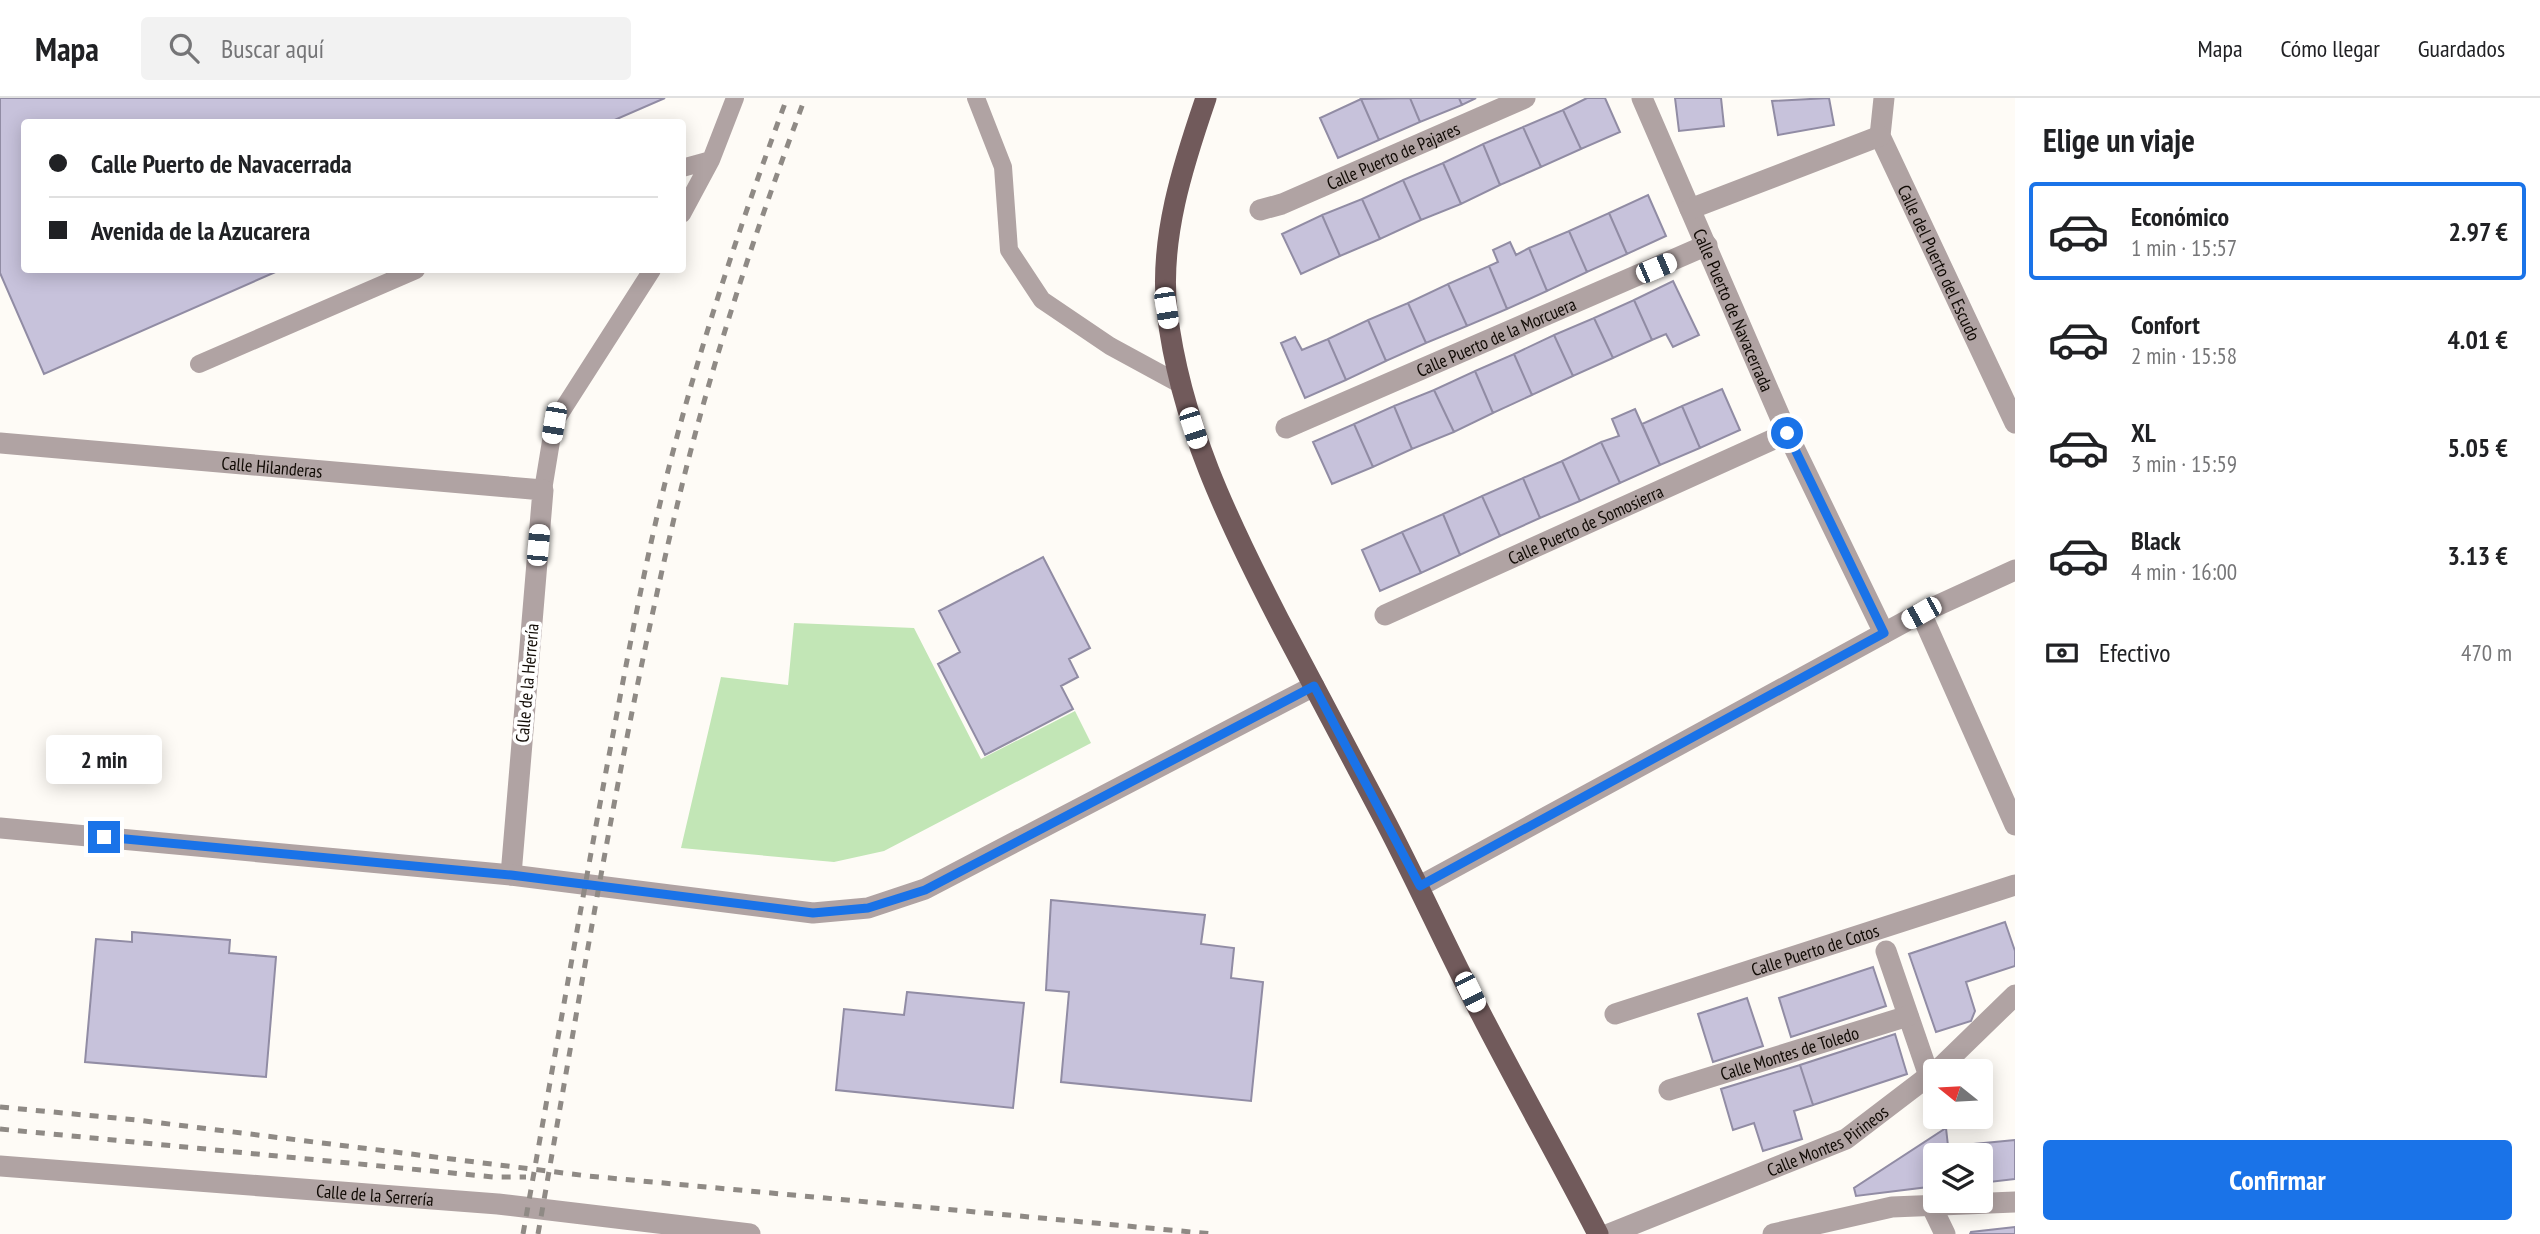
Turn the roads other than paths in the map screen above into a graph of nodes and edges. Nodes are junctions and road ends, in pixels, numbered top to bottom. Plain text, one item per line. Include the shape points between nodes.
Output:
1 (735, 98) edge
2 (976, 98) edge
3 (1206, 98) edge
4 (1525, 98) edge
5 (1642, 98) edge
6 (1884, 98) edge
7 (1880, 136) junction
8 (711, 160) junction
9 (686, 167) edge
10 (686, 207) edge
11 (1690, 209) junction
12 (1260, 210) dead end
13 (1707, 246) junction
14 (409, 273) edge
15 (650, 273) edge
16 (199, 364) dead end
17 (1178, 383) junction
18 (2015, 423) edge
19 (1286, 428) dead end
20 (1787, 433) junction
21 (0, 443) edge
22 (542, 490) junction
23 (2015, 570) edge
24 (1921, 613) junction
25 (1385, 615) dead end
26 (1884, 633) junction
27 (1314, 686) junction
28 (2015, 825) edge
29 (0, 828) edge
30 (511, 875) junction
31 (2015, 885) edge
32 (1420, 886) junction
33 (1886, 951) dead end
34 (2015, 995) edge
35 (1615, 1014) dead end
36 (1908, 1016) junction
37 (1923, 1059) edge
38 (1947, 1059) edge
39 (1923, 1081) edge
40 (1669, 1090) dead end
41 (0, 1166) edge
42 (2015, 1202) edge
43 (1993, 1204) edge
44 (1923, 1208) edge
45 (1934, 1213) edge
46 (750, 1234) edge
47 (1598, 1234) edge
48 (1609, 1234) edge
49 (1773, 1234) edge
50 (1945, 1234) edge

1 - 8 lane
2 - 17 lane via 1003,167 1009,250 1042,300 1110,346
3 - 17 main road via 1186,156 1166,256 1166,308
4 - 12 street, Calle Puerto de Pajares
5 - 11 street, Calle Puerto de Navacerrada
6 - 7 street
7 - 11 street
7 - 18 street, Calle del Puerto del Escudo
8 - 9 lane
8 - 10 lane
11 - 13 street, Calle Puerto de Navacerrada
13 - 19 street, Calle Puerto de la Morcuera
13 - 20 street, Calle Puerto de Navacerrada
14 - 16 lane
15 - 22 lane via 554,423
17 - 27 main road via 1208,472
20 - 25 street, Calle Puerto de Somosierra
20 - 26 street, Calle Puerto de Navacerrada
21 - 22 street, Calle Hilanderas
22 - 30 street, Calle de la Herrería
23 - 24 street
24 - 26 street
24 - 28 street
26 - 32 street
27 - 30 street via 925,890 868,908 813,913
27 - 32 main road
29 - 30 street
31 - 35 street, Calle Puerto de Cotos
32 - 47 main road via 1480,1013
33 - 36 street
34 - 38 street, Calle Montes Pirineos
36 - 37 street
36 - 40 street, Calle Montes de Toledo
39 - 48 street, Calle Montes Pirineos via 1846,1139
41 - 46 street, Calle de la Serrería via 498,1204
42 - 43 street
44 - 49 street via 1892,1207
45 - 50 street

